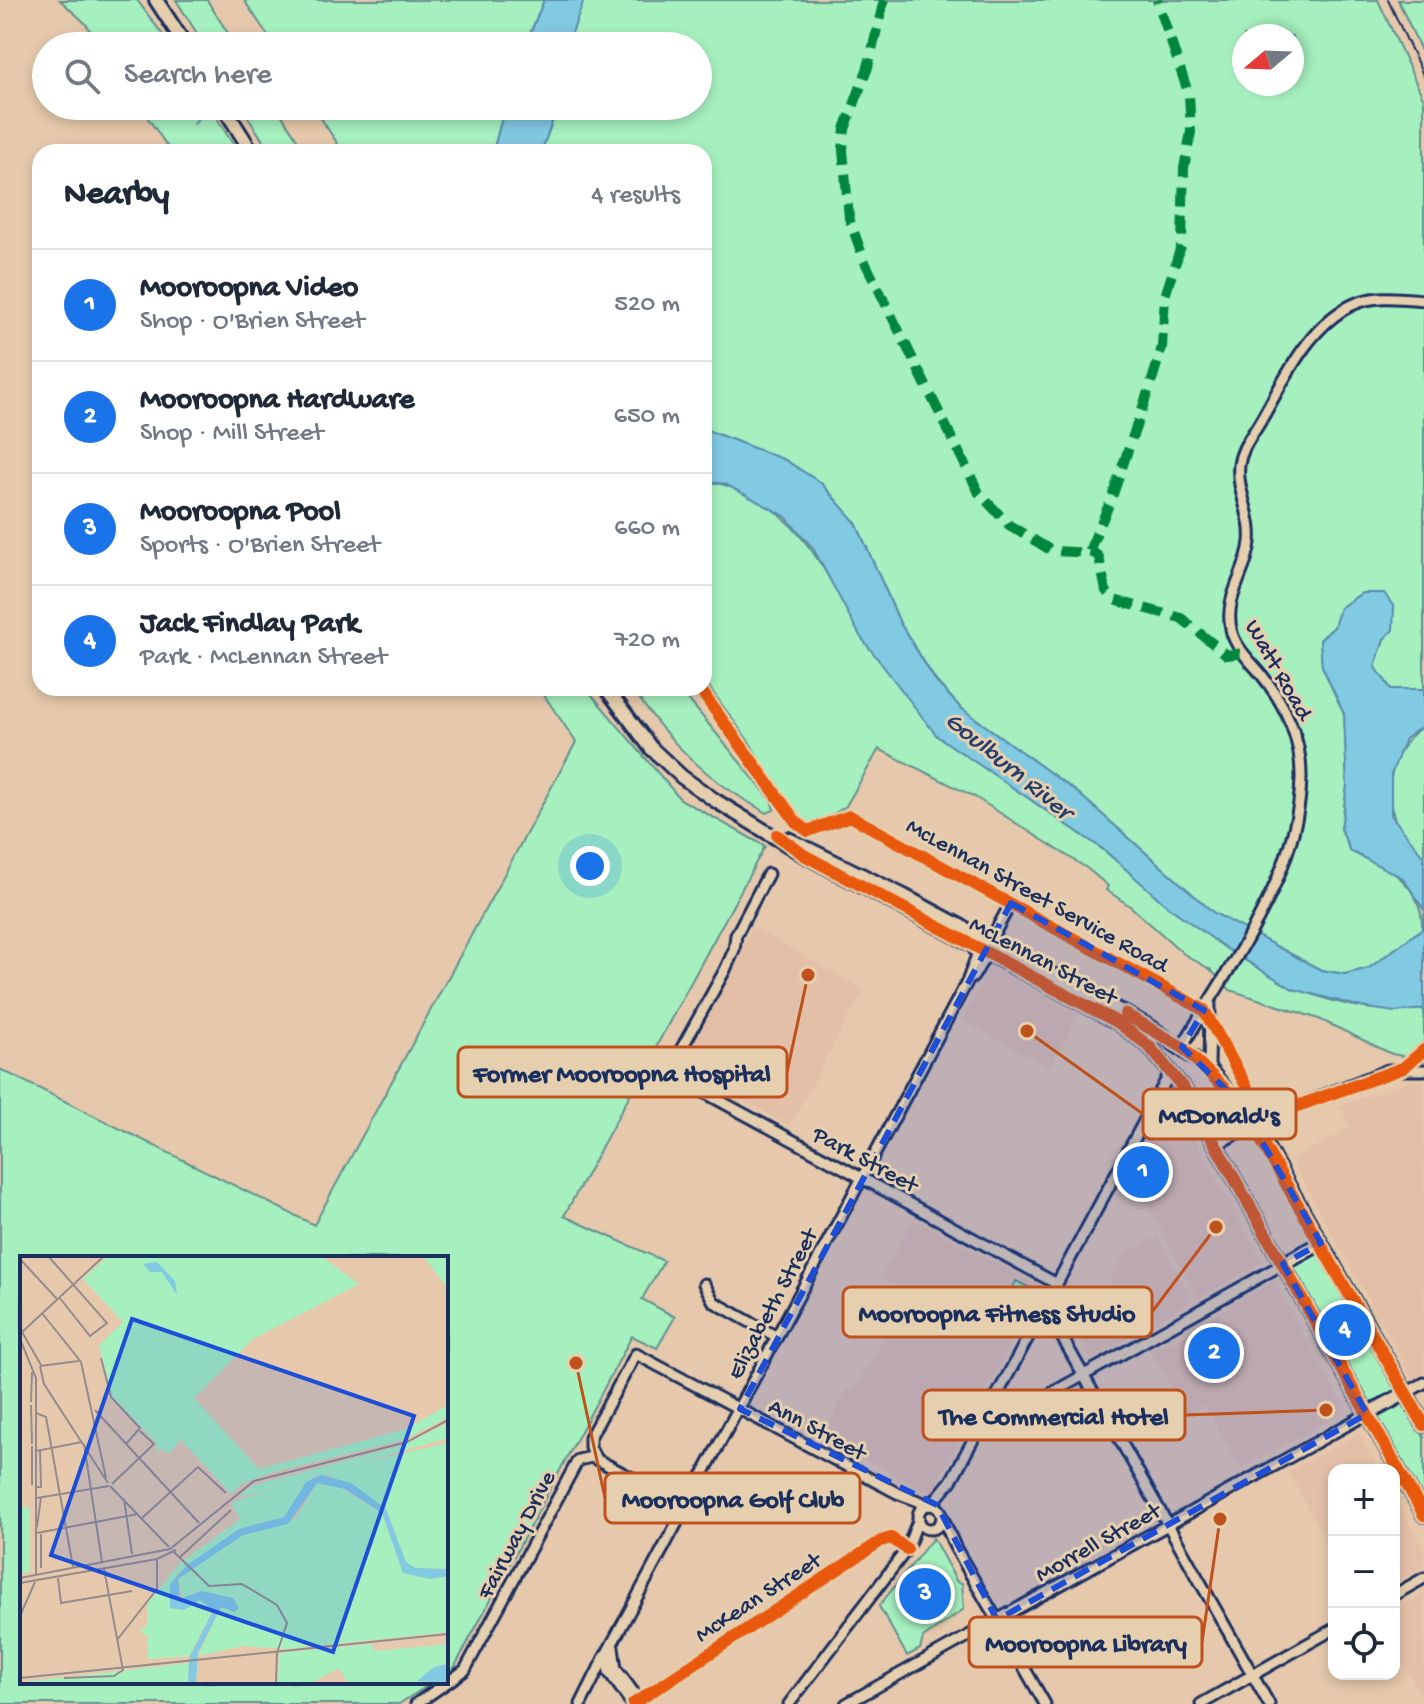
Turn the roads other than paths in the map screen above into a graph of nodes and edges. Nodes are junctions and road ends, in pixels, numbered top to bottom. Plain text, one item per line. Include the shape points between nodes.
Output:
1 (156, 0) edge
2 (177, 32) edge
3 (232, 120) edge
4 (246, 144) edge
5 (1424, 300) edge
6 (612, 696) edge
7 (850, 816) dead end
8 (777, 835) junction
9 (768, 874) dead end
10 (1011, 903) junction
11 (971, 944) junction
12 (989, 947) junction
13 (967, 982) junction
14 (1212, 998) junction
15 (1204, 1010) junction
16 (1182, 1047) junction
17 (1209, 1069) junction
18 (1424, 1070) edge
19 (1171, 1071) junction
20 (1253, 1123) junction
21 (1216, 1143) junction
22 (862, 1178) junction
23 (1321, 1243) junction
24 (1283, 1264) junction
25 (704, 1284) dead end
26 (1057, 1284) junction
27 (1045, 1307) junction
28 (777, 1337) junction
29 (1085, 1376) junction
30 (1424, 1383) edge
31 (1406, 1393) junction
32 (740, 1409) junction
33 (987, 1414) junction
34 (1367, 1414) junction
35 (1424, 1425) edge
36 (593, 1458) junction
37 (951, 1481) junction
38 (897, 1493) junction
39 (930, 1505) junction
40 (687, 1507) junction
41 (942, 1515) junction
42 (1424, 1515) edge
43 (918, 1517) junction
44 (1168, 1524) junction
45 (932, 1528) junction
46 (955, 1547) junction
47 (907, 1549) junction
48 (1424, 1578) edge
49 (1400, 1592) edge
50 (997, 1620) junction
51 (1328, 1632) edge
52 (613, 1644) junction
53 (1253, 1674) junction
54 (448, 1682) edge
55 (445, 1684) edge
56 (635, 1703) edge
57 (416, 1704) edge
58 (581, 1704) edge
59 (789, 1704) edge
60 (846, 1704) edge
61 (1045, 1704) edge
62 (1201, 1704) edge
63 (1269, 1704) edge

1 - 2 highway
3 - 4 highway
5 - 14 street, Watt Road via 1365,301 1328,321 1277,387 1241,455 1239,480 1251,532 1230,600 1230,627 1285,710 1301,765 1294,822 1271,892
6 - 8 highway, McLennan Street via 651,748 682,777
7 - 10 street, McLennan Street Service Road
8 - 11 highway, McLennan Street via 804,855
8 - 12 highway, McLennan Street via 808,846
9 - 22 street, Park Street via 674,1071 680,1081
10 - 12 street, Elizabeth Street
10 - 15 street, McLennan Street Service Road
11 - 12 highway, McLennan Street
11 - 13 street, Elizabeth Street via 977,955
12 - 13 street, Elizabeth Street
12 - 16 highway, McLennan Street
12 - 19 highway, McLennan Street via 1130,1030
13 - 22 street, Elizabeth Street
14 - 15 street, Watt Road
14 - 17 street
15 - 16 street, Watt Road
16 - 17 highway, McLennan Street
16 - 19 highway
17 - 20 highway, McLennan Street
18 - 20 street via 1388,1070
19 - 21 highway, McLennan Street
19 - 26 street
20 - 21 highway
20 - 23 highway, McLennan Street
21 - 24 highway, McLennan Street
22 - 26 street, Park Street
22 - 28 street, Elizabeth Street
23 - 24 highway
23 - 31 highway, McLennan Street
24 - 29 street
24 - 34 highway, McLennan Street
25 - 28 street via 714,1302
26 - 27 street
27 - 29 street
27 - 33 street
28 - 32 street, Elizabeth Street
29 - 33 street via 1007,1418
29 - 44 street
30 - 31 street
31 - 34 highway
31 - 35 highway, McLennan Street
32 - 36 street, Ann Street via 636,1354 590,1437
32 - 38 street, Ann Street
32 - 40 street, Elizabeth Street
33 - 37 street
34 - 42 highway, McLennan Street
34 - 44 street, Morrell Street
36 - 40 street
36 - 54 street, Fairway Drive via 576,1462 465,1670
37 - 39 street
37 - 41 street
38 - 39 street, Ann Street
38 - 43 street, Ann Street
39 - 41 street
39 - 43 street
40 - 52 street, Elizabeth Street
41 - 45 street
41 - 46 street
43 - 45 street
43 - 47 street
44 - 50 street, Morrell Street
44 - 53 street
45 - 46 street
45 - 47 street
46 - 50 street
47 - 56 street, McKean Street via 892,1539 883,1540
47 - 59 street
48 - 49 street
50 - 60 street, Morrell Street
50 - 61 street
51 - 53 street
52 - 56 street via 606,1664
52 - 58 street, Elizabeth Street
53 - 62 street
53 - 63 street
55 - 57 street, Fairway Drive

